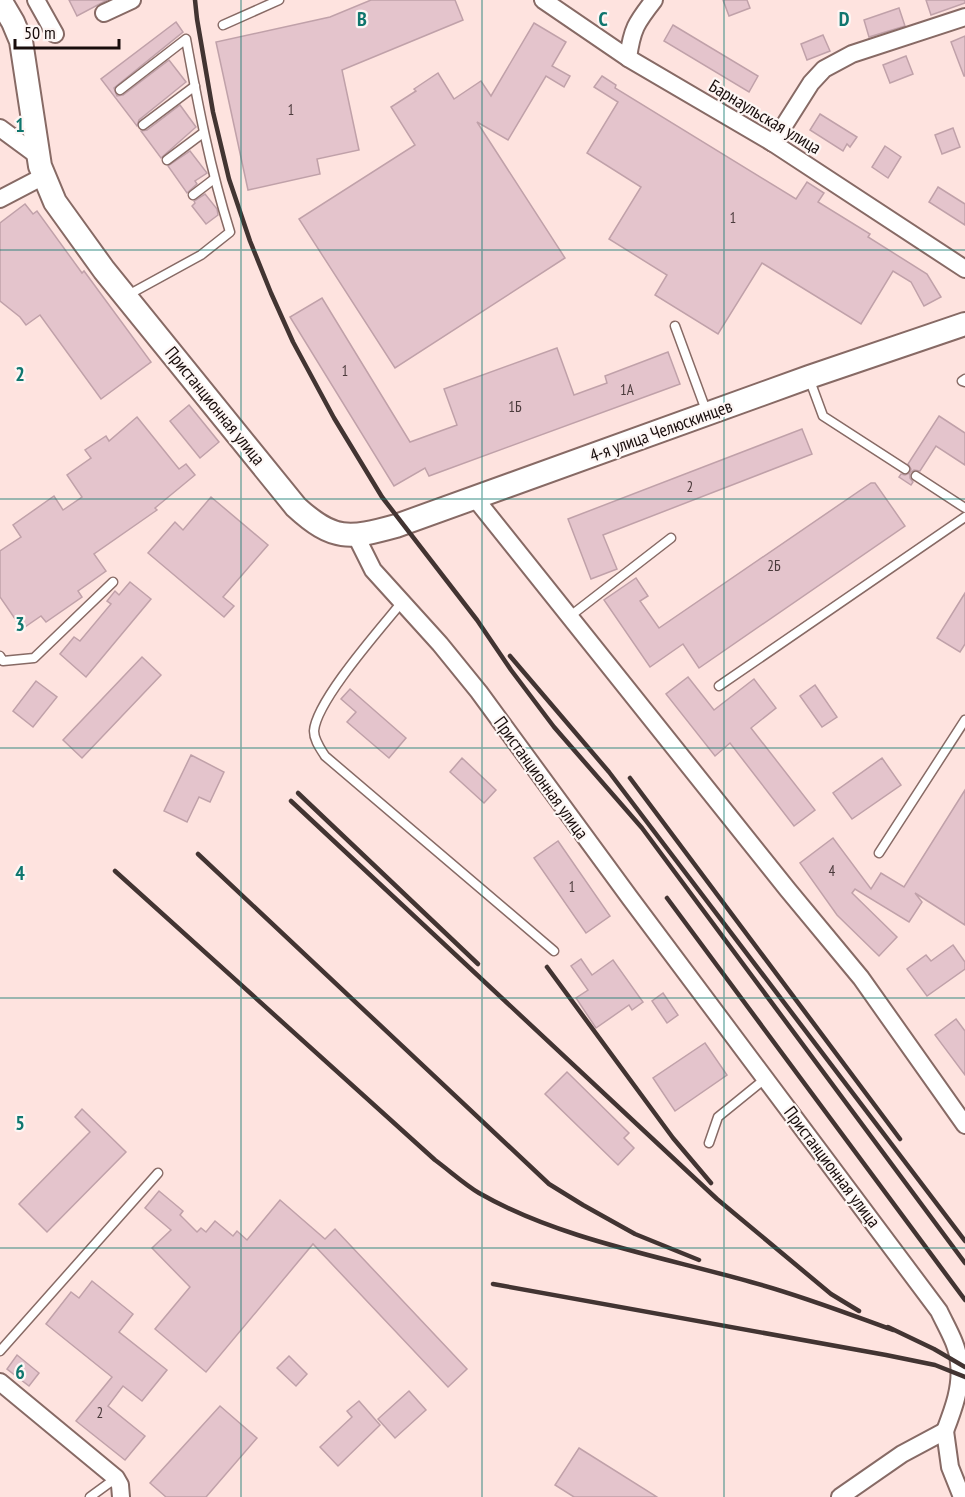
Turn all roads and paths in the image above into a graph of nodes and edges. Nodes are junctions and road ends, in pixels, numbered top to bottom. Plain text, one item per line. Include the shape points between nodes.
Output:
1 (0, 0) edge
2 (36, 0) edge
3 (132, 0) edge
4 (279, 0) edge
5 (543, 0) edge
6 (654, 0) edge
7 (104, 13) dead end
8 (965, 17) edge
9 (223, 25) dead end
10 (56, 34) dead end
11 (628, 58) junction
12 (195, 86) junction
13 (120, 90) dead end
14 (143, 125) dead end
15 (0, 128) edge
16 (203, 133) junction
17 (773, 143) junction
18 (167, 160) dead end
19 (41, 166) junction
20 (214, 180) junction
21 (193, 195) dead end
22 (0, 199) edge
23 (965, 268) edge
24 (126, 296) junction
25 (965, 324) edge
26 (675, 326) dead end
27 (809, 377) junction
28 (708, 414) junction
29 (905, 469) dead end
30 (916, 476) dead end
31 (474, 497) junction
32 (965, 508) edge
33 (965, 517) edge
34 (356, 536) junction
35 (671, 538) dead end
36 (113, 582) dead end
37 (402, 602) junction
38 (569, 617) junction
39 (0, 656) edge
40 (719, 686) dead end
41 (965, 720) edge
42 (879, 854) dead end
43 (554, 951) dead end
44 (766, 1078) junction
45 (965, 1125) edge
46 (709, 1143) dead end
47 (158, 1173) dead end
48 (0, 1351) edge
49 (1, 1384) edge
50 (945, 1431) junction
51 (116, 1478) junction
52 (90, 1497) edge
53 (121, 1497) edge
54 (840, 1497) edge
55 (962, 1497) edge

1 - 19 main road, Пристанционная улица via 21,41
2 - 10 street
3 - 7 street
4 - 9 lane
5 - 11 street, Барнаульская улица
6 - 11 street via 635,25
8 - 17 street via 852,54 824,69
11 - 17 street, Барнаульская улица
12 - 13 lane via 186,39
12 - 14 lane
12 - 16 lane
15 - 19 street
16 - 18 lane
16 - 20 lane
17 - 23 street, Барнаульская улица
19 - 22 street
19 - 24 main road, Пристанционная улица via 55,202 72,228
20 - 21 lane
20 - 24 lane via 230,232 201,255
24 - 34 main road, Пристанционная улица via 296,507 316,524 338,534
25 - 27 main road, 4-я улица Челюскинцев
26 - 28 lane
27 - 28 main road, 4-я улица Челюскинцев
27 - 29 lane via 824,416
28 - 31 main road, 4-я улица Челюскинцев
30 - 32 lane
31 - 34 main road, 4-я улица Челюскинцев via 396,526
31 - 38 street
33 - 40 lane
34 - 37 street, Пристанционная улица via 373,570
35 - 38 lane
36 - 39 lane via 34,658 3,661
37 - 43 lane via 332,691 316,720 317,744 325,756
37 - 44 street, Пристанционная улица via 479,692
38 - 45 street via 861,978
41 - 42 lane
44 - 46 lane via 718,1117
44 - 50 street, Пристанционная улица via 939,1311 960,1364 956,1404
47 - 48 lane
49 - 51 street
50 - 54 street via 902,1454
50 - 55 street via 950,1467
51 - 52 lane
51 - 53 street

